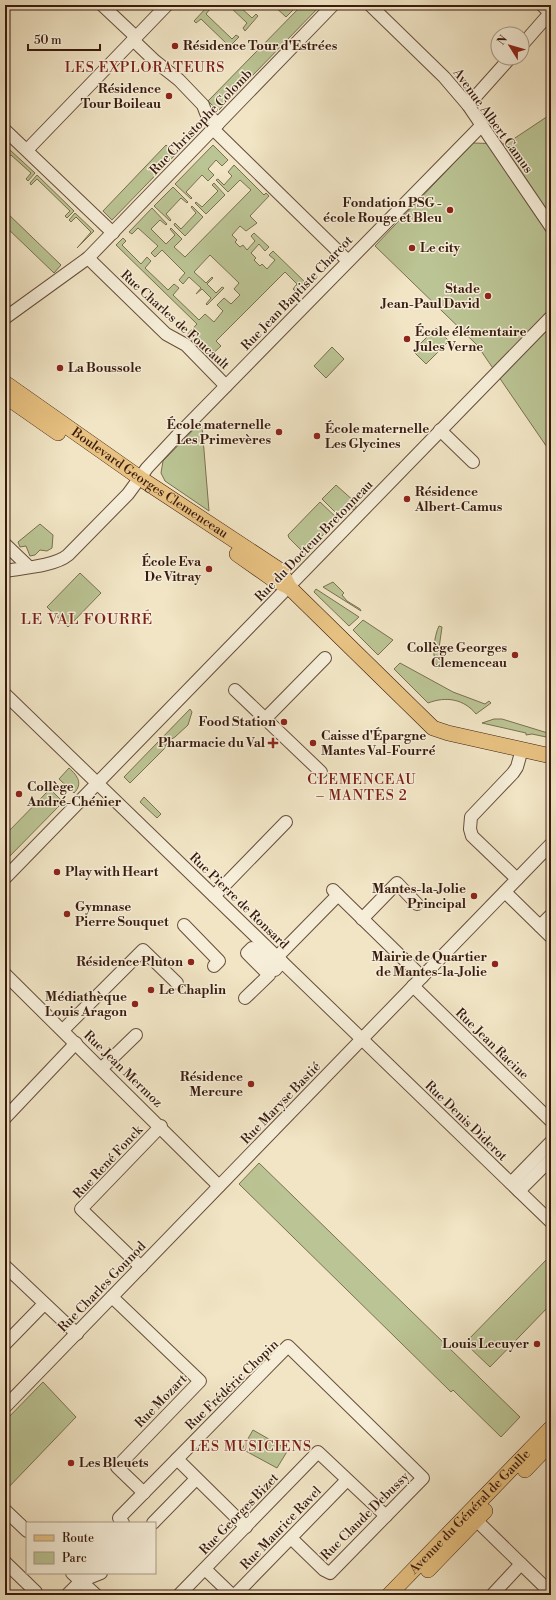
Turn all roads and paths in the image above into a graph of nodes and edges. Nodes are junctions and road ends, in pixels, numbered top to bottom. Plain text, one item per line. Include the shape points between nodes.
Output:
1 (102, 5) edge
2 (167, 5) edge
3 (333, 5) edge
4 (370, 5) edge
5 (542, 5) edge
6 (530, 36) edge
7 (134, 39) junction
8 (503, 66) edge
9 (468, 105) junction
10 (482, 125) junction
11 (216, 127) junction
12 (5, 130) edge
13 (27, 150) junction
14 (551, 227) edge
15 (113, 233) junction
16 (88, 258) junction
17 (348, 260) junction
18 (551, 317) edge
19 (5, 318) edge
20 (5, 383) edge
21 (226, 386) junction
22 (5, 396) edge
23 (440, 430) junction
24 (473, 462) dead end
25 (138, 481) junction
26 (5, 544) edge
27 (30, 567) junction
28 (5, 571) edge
29 (289, 587) junction
30 (325, 658) dead end
31 (235, 690) dead end
32 (5, 694) edge
33 (265, 719) junction
34 (522, 749) junction
35 (551, 756) edge
36 (321, 772) dead end
37 (97, 783) junction
38 (286, 822) dead end
39 (551, 844) edge
40 (5, 878) edge
41 (517, 879) junction
42 (505, 892) junction
43 (214, 896) junction
44 (417, 904) dead end
45 (551, 915) edge
46 (362, 919) junction
47 (184, 925) dead end
48 (540, 926) junction
49 (551, 937) edge
50 (280, 959) junction
51 (214, 966) dead end
52 (5, 974) edge
53 (422, 977) junction
54 (177, 983) dead end
55 (413, 986) junction
56 (245, 998) dead end
57 (63, 1030) junction
58 (136, 1035) dead end
59 (362, 1039) junction
60 (76, 1043) junction
61 (102, 1068) junction
62 (5, 1118) edge
63 (551, 1121) edge
64 (161, 1126) junction
65 (551, 1142) edge
66 (551, 1159) edge
67 (220, 1186) junction
68 (515, 1187) junction
69 (551, 1222) edge
70 (5, 1266) edge
71 (141, 1267) junction
72 (112, 1297) junction
73 (44, 1304) junction
74 (76, 1334) junction
75 (5, 1344) edge
76 (5, 1408) edge
77 (551, 1428) edge
78 (551, 1443) edge
79 (176, 1459) junction
80 (423, 1478) joint
81 (196, 1479) junction
82 (347, 1480) junction
83 (144, 1493) junction
84 (5, 1510) edge
85 (386, 1516) junction
86 (476, 1520) junction
87 (123, 1522) edge
88 (154, 1522) edge
89 (246, 1527) junction
90 (26, 1530) edge
91 (291, 1538) junction
92 (5, 1562) edge
93 (521, 1564) junction
94 (205, 1569) junction
95 (95, 1574) edge
96 (77, 1577) edge
97 (551, 1593) edge
98 (33, 1595) edge
99 (67, 1595) edge
100 (96, 1595) edge
101 (179, 1595) edge
102 (232, 1595) edge
103 (235, 1595) edge
104 (388, 1595) edge
105 (403, 1595) edge
106 (492, 1595) edge

1 - 7 street
2 - 7 street
3 - 11 street, Rue Christophe Colomb
4 - 9 street, Avenue Albert Camus via 444,77
5 - 6 street via 550,13
7 - 11 street via 155,62 179,80 203,104
7 - 13 street
8 - 9 street
9 - 10 street, Avenue Albert Camus
10 - 14 street, Avenue Albert Camus
10 - 17 street, Rue Jean Baptiste Charcot
11 - 15 street, Rue Christophe Colomb
11 - 17 street
12 - 13 street
13 - 15 street
15 - 16 street, Rue Christophe Colomb
16 - 19 street, Rue Christophe Colomb
16 - 21 street, Rue Charles de Foucault via 166,334 186,345
17 - 21 street, Rue Jean Baptiste Charcot
18 - 23 street, Rue du Docteur Bretonneau
20 - 25 main road, Boulevard Georges Clemenceau
21 - 25 street, Rue Jean Baptiste Charcot
22 - 25 main road, Boulevard Georges Clemenceau
23 - 24 street
23 - 29 street, Rue du Docteur Bretonneau
25 - 27 street, Rue Jean Baptiste Charcot via 64,558
25 - 29 main road, Boulevard Georges Clemenceau via 274,580
26 - 27 street
27 - 28 street, Rue Jean Baptiste Charcot
29 - 34 main road, Boulevard Georges Clemenceau via 434,728
29 - 37 street, Rue du Docteur Bretonneau
30 - 33 street
31 - 33 street
32 - 37 street, Rue Pierre de Ronsard
33 - 36 street
34 - 35 main road, Boulevard Georges Clemenceau
34 - 41 street via 515,770 471,817 470,822 472,836
37 - 40 street, Rue du Docteur Bretonneau
37 - 43 street, Rue Pierre de Ronsard
38 - 43 street
39 - 41 street, Rue Maryse Bastié
41 - 42 street, Rue Maryse Bastié
42 - 48 street
42 - 53 street, Rue Maryse Bastié
43 - 50 street, Rue Pierre de Ronsard
44 - 46 street via 397,883
45 - 48 street
46 - 50 street via 335,893
46 - 53 street
47 - 51 street via 219,961
48 - 49 street
50 - 56 street via 275,970 252,948 247,953 269,975
50 - 59 street, Rue Pierre de Ronsard
52 - 57 street, Rue Jean Mermoz
53 - 55 street, Rue Maryse Bastié
54 - 57 street via 155,955 143,950
55 - 59 street, Rue Maryse Bastié
55 - 63 street, Rue Jean Racine
57 - 60 street, Rue Jean Mermoz
58 - 61 street
59 - 67 street, Rue Maryse Bastié
59 - 68 street, Rue Denis Diderot
60 - 61 street, Rue Jean Mermoz
60 - 62 street
61 - 64 street, Rue Jean Mermoz
64 - 67 street, Rue Jean Mermoz
64 - 71 street, Rue René Fonck via 81,1209
65 - 68 street
66 - 68 street
67 - 71 street, Rue Charles Gounod
68 - 69 street, Rue Denis Diderot
70 - 73 street
71 - 72 street, Rue Charles Gounod
72 - 74 street, Rue Charles Gounod
72 - 83 street, Rue Mozart via 200,1382 117,1467
73 - 74 street
73 - 75 street
74 - 76 street, Rue Charles Gounod
77 - 104 main road, Avenue du Général de Gaulle
78 - 86 main road, Avenue du Général de Gaulle
79 - 80 street, Rue Frédéric Chopin via 288,1346
79 - 81 street
79 - 83 street, Rue Frédéric Chopin
80 - 85 street, Rue Claude Debussy
81 - 88 street
81 - 89 street
82 - 85 street
82 - 89 street, Rue Georges Bizet via 318,1452
82 - 91 street, Rue Maurice Ravel
83 - 87 street, Rue Frédéric Chopin via 119,1518
84 - 90 street
85 - 91 street, Rue Claude Debussy via 330,1573
86 - 93 street
86 - 105 main road, Avenue du Général de Gaulle
89 - 94 street, Rue Georges Bizet
91 - 103 street, Rue Maurice Ravel
92 - 98 street via 36,1592
93 - 97 street
93 - 106 street
94 - 101 street, Rue Georges Bizet
94 - 102 street
95 - 96 street
96 - 99 street
96 - 100 street

